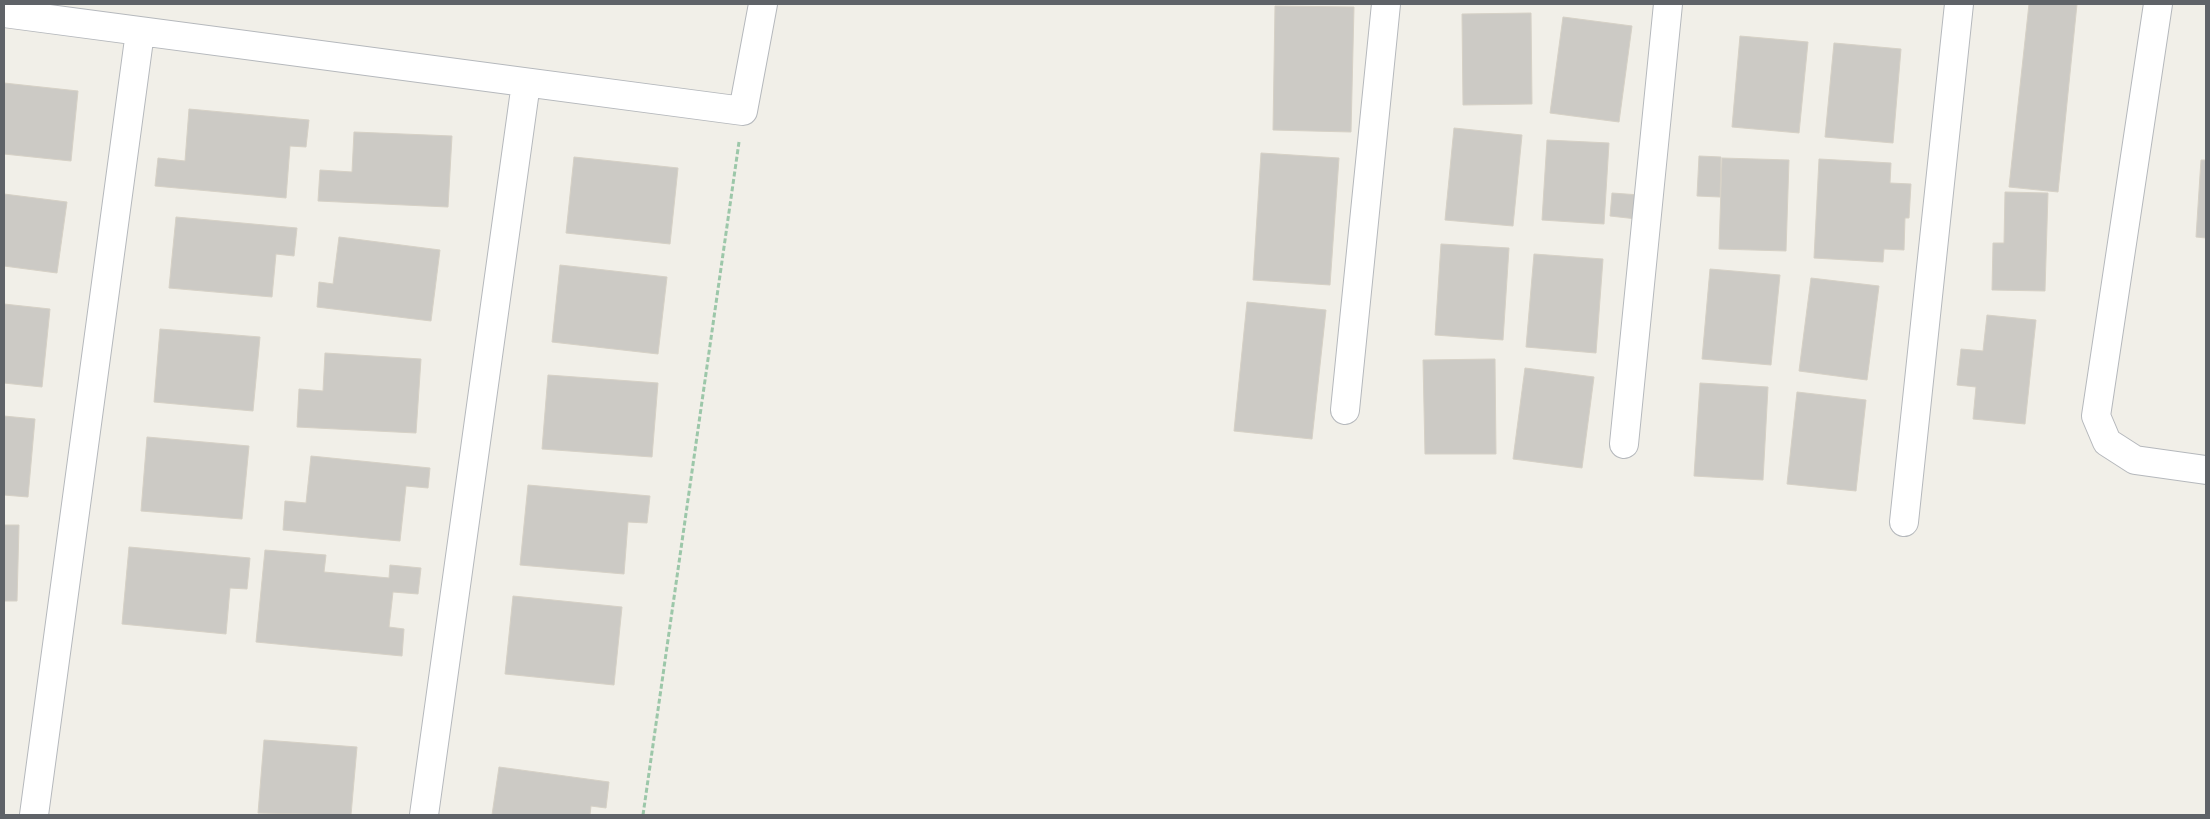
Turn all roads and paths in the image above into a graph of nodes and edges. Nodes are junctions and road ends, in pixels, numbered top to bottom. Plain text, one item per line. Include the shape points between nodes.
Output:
1 (763, 4) edge
2 (1386, 4) edge
3 (1668, 4) edge
4 (1959, 4) edge
5 (2158, 4) edge
6 (4, 13) edge
7 (140, 32) junction
8 (526, 83) junction
9 (743, 111) junction
10 (1345, 410) dead end
11 (1624, 444) dead end
12 (2206, 470) edge
13 (1904, 522) dead end
14 (34, 815) edge
15 (424, 815) edge
16 (643, 815) edge

1 - 9 street
2 - 10 street
3 - 11 street
4 - 13 street
5 - 12 street via 2096,416 2107,442 2135,460
6 - 7 street
7 - 8 street
7 - 14 street
8 - 9 street
8 - 15 street
9 - 16 path

